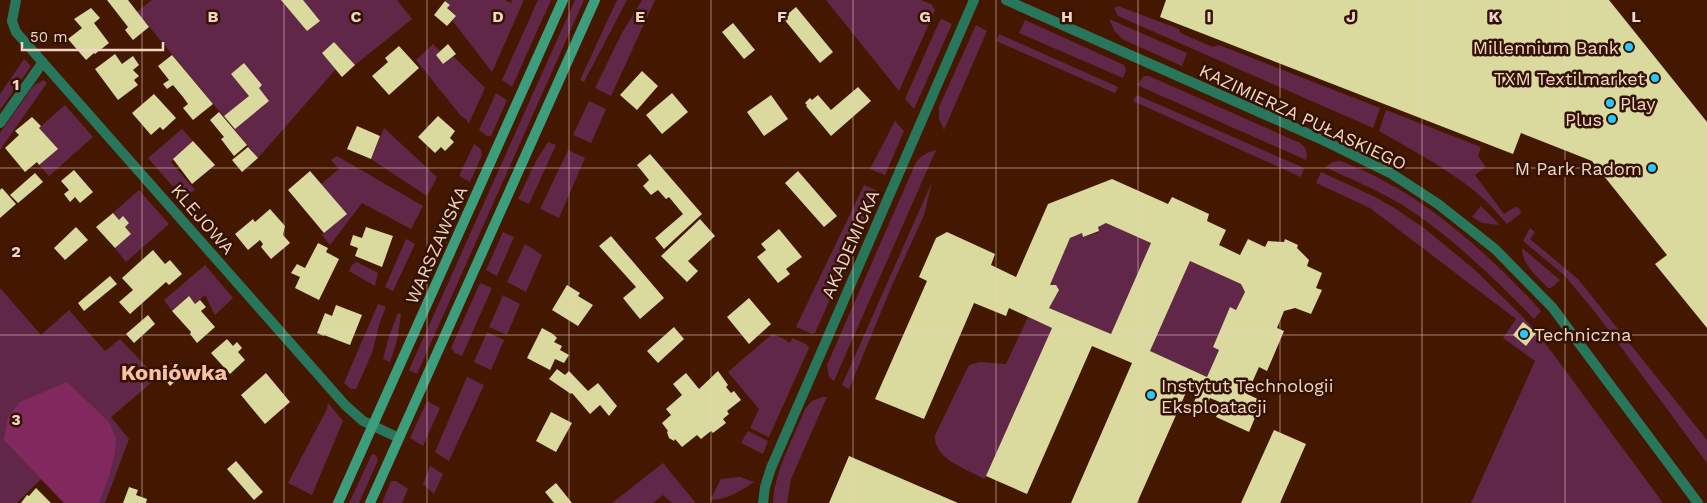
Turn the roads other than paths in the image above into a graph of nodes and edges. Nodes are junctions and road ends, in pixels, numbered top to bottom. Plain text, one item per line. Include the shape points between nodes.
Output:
1 (16, 0) edge
2 (563, 0) edge
3 (595, 0) edge
4 (974, 0) edge
5 (1006, 0) edge
6 (43, 62) junction
7 (0, 123) edge
8 (372, 426) junction
9 (399, 438) junction
10 (338, 503) edge
11 (370, 503) edge
12 (763, 503) edge
13 (1698, 503) edge

1 - 6 street, KLEJOWA via 12,22 16,32
2 - 8 main road, WARSZAWSKA
3 - 9 main road
4 - 12 street, AKADEMICKA via 775,459
5 - 13 street, KAZIMIERZA PUŁASKIEGO via 1327,142 1392,174 1438,204 1495,249 1552,307
6 - 7 street
6 - 8 street, KLEJOWA via 340,400
8 - 9 street, KLEJOWA
8 - 10 main road, WARSZAWSKA
9 - 11 main road

